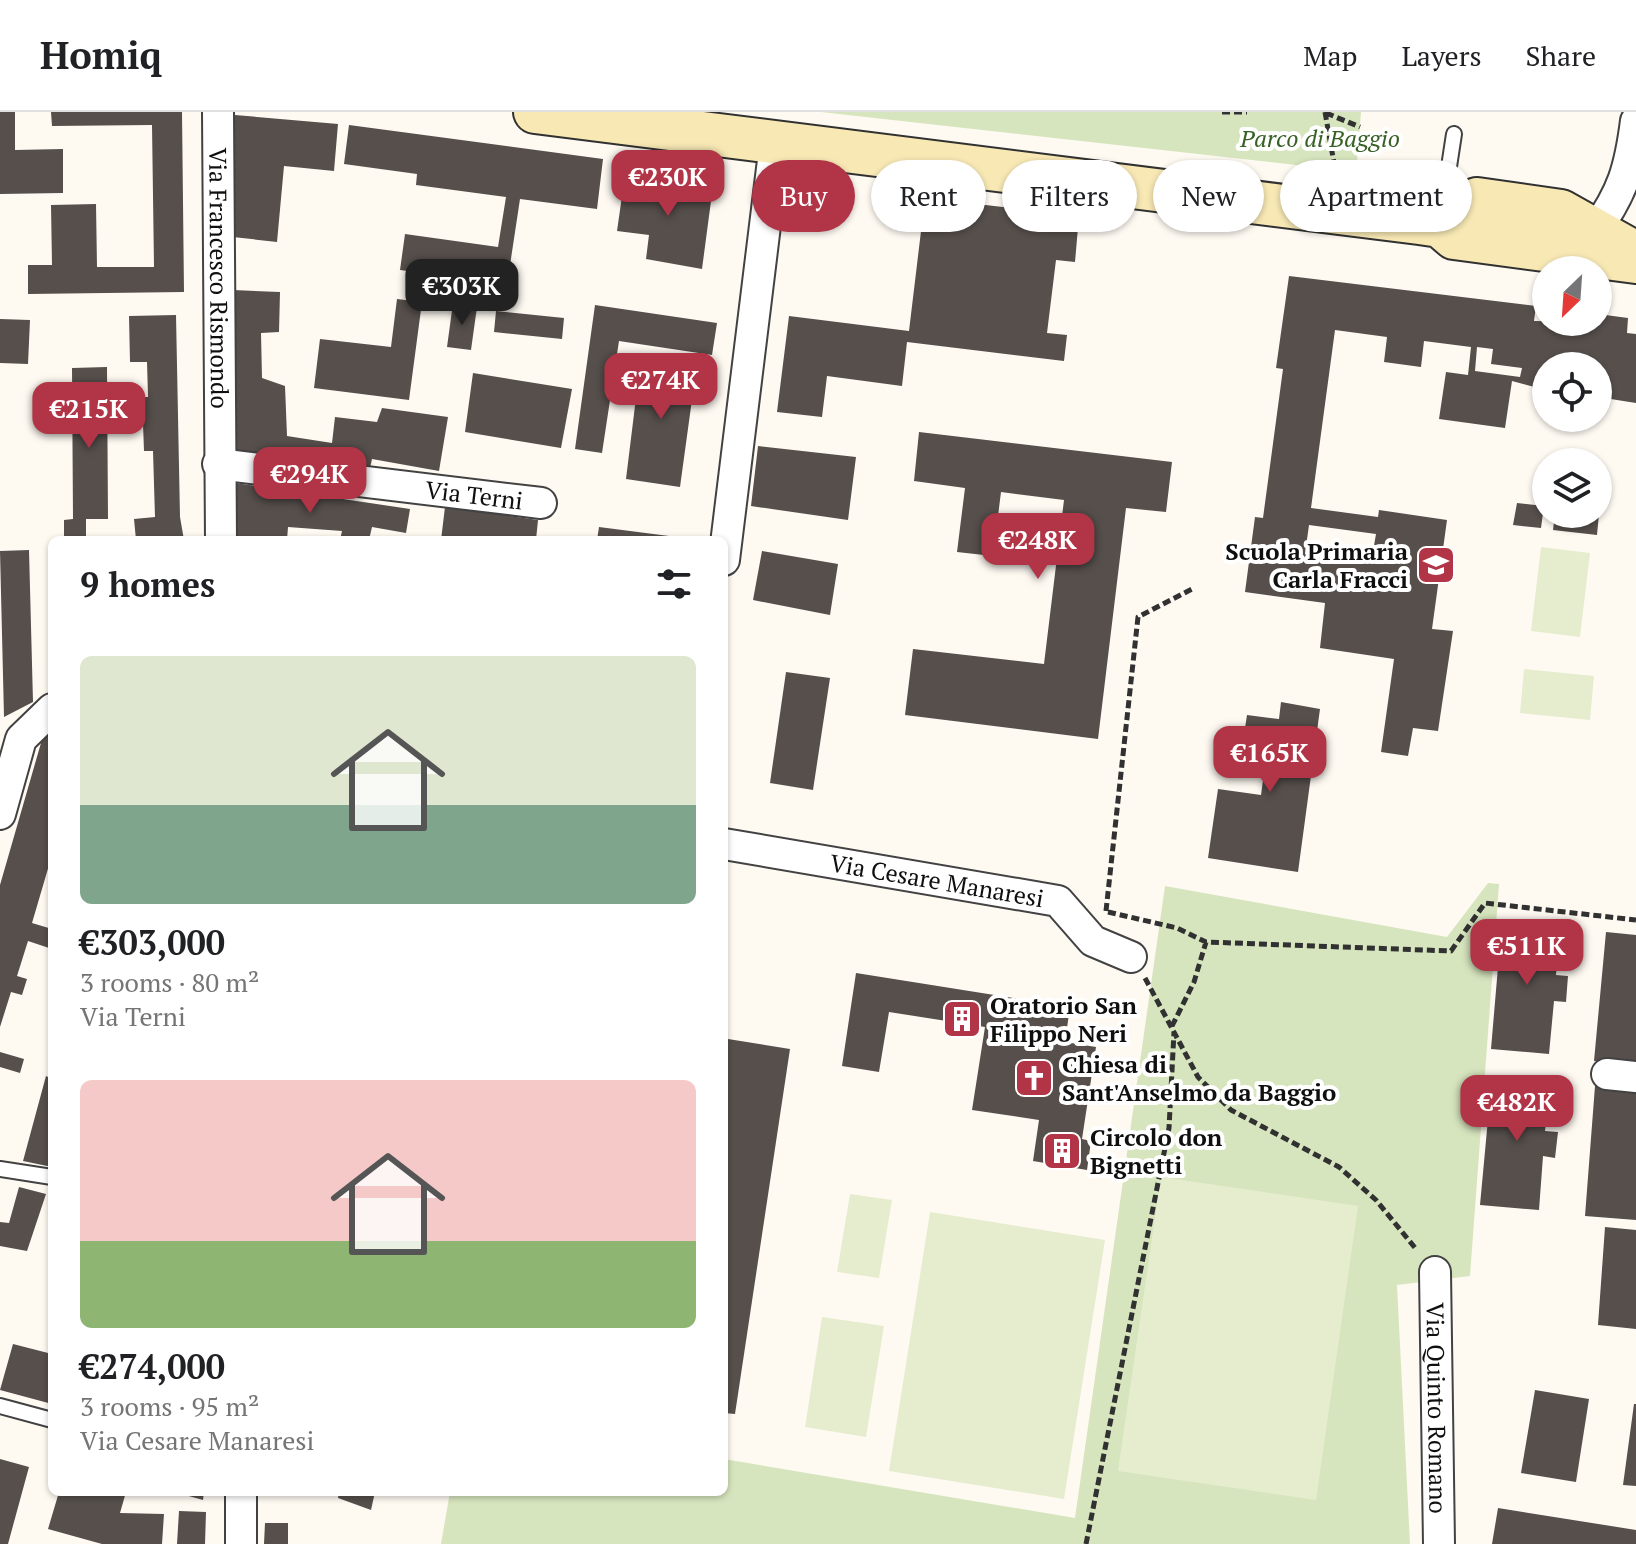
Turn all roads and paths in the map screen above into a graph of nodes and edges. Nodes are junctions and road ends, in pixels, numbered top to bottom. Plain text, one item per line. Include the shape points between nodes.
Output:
1 (218, 112) edge
2 (535, 112) edge
3 (1222, 112) edge
4 (1247, 112) edge
5 (1325, 113) edge
6 (1360, 127) dead end
7 (1454, 134) dead end
8 (1634, 135) edge
9 (775, 144) junction
10 (1333, 160) edge
11 (1450, 160) edge
12 (1280, 206) edge
13 (1447, 232) edge
14 (1580, 242) junction
15 (1636, 253) edge
16 (1636, 262) edge
17 (218, 464) junction
18 (541, 503) dead end
19 (221, 536) edge
20 (727, 536) edge
21 (1192, 589) dead end
22 (48, 712) edge
23 (11, 738) edge
24 (0, 814) edge
25 (728, 845) edge
26 (1058, 901) junction
27 (1106, 911) junction
28 (1636, 920) edge
29 (1206, 942) junction
30 (1131, 957) joint
31 (1173, 1030) junction
32 (0, 1169) edge
33 (48, 1176) edge
34 (1435, 1272) joint
35 (0, 1406) edge
36 (48, 1419) edge
37 (241, 1496) edge
38 (241, 1544) edge
39 (1086, 1544) edge
40 (1439, 1544) edge

1 - 17 street, Via Francesco Rismondo
2 - 9 street
3 - 4 path
5 - 6 path
5 - 10 path
7 - 11 lane
8 - 14 street via 1621,190
9 - 12 street
9 - 20 street
13 - 14 street via 1454,238
14 - 15 street
14 - 16 street
17 - 18 street, Via Terni
17 - 19 street, Via Francesco Rismondo
21 - 27 path via 1138,617
22 - 23 street
23 - 24 street
25 - 26 street, Via Cesare Manaresi
26 - 27 path
26 - 30 street, Via Cesare Manaresi via 1093,941
27 - 29 path via 1177,928
28 - 29 path via 1485,903 1451,951
29 - 31 path
30 - 31 path
31 - 34 path via 1198,1077 1231,1110 1339,1167 1376,1200
31 - 39 path via 1169,1128
32 - 33 lane
34 - 40 street, Via Quinto Romano
35 - 36 lane
37 - 38 street

